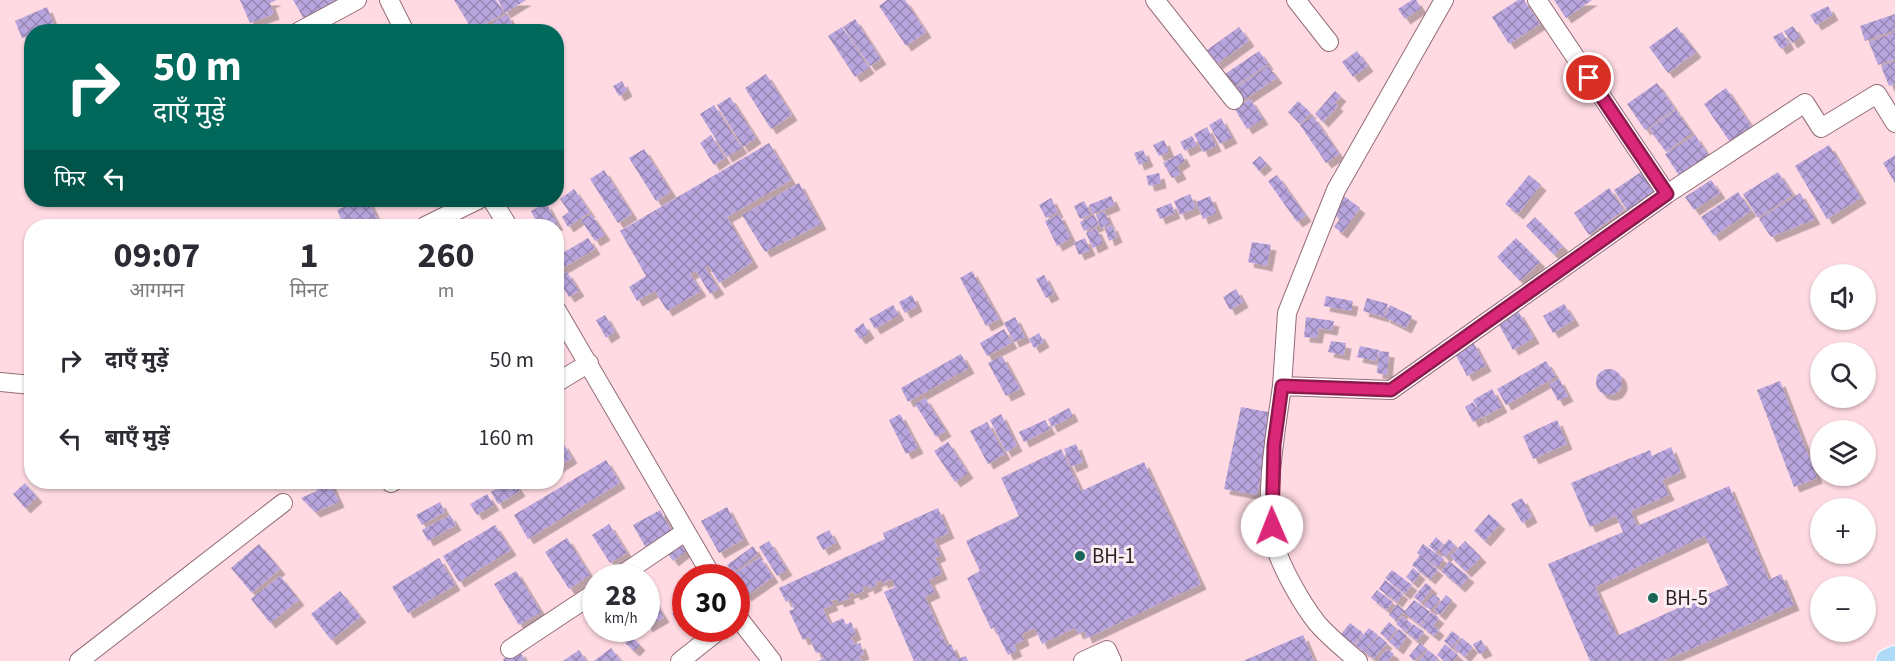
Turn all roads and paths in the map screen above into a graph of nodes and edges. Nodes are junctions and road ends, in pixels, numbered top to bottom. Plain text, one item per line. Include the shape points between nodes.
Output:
1 (357, 0) edge
2 (389, 0) edge
3 (1155, 0) edge
4 (1296, 0) edge
5 (1537, 0) edge
6 (1436, 4) edge
7 (313, 24) edge
8 (401, 24) edge
9 (1329, 42) dead end
10 (1234, 100) dead end
11 (1895, 123) edge
12 (1667, 194) junction
13 (464, 207) edge
14 (439, 219) edge
15 (564, 322) edge
16 (589, 363) junction
17 (564, 378) edge
18 (0, 382) edge
19 (24, 384) edge
20 (1282, 386) junction
21 (283, 503) dead end
22 (685, 532) junction
23 (637, 564) edge
24 (704, 564) edge
25 (582, 601) edge
26 (750, 633) edge
27 (704, 642) edge
28 (510, 649) dead end
29 (1895, 658) edge
30 (79, 661) edge
31 (680, 661) edge
32 (772, 661) edge
33 (1083, 661) edge
34 (1112, 661) edge
35 (1358, 661) edge
36 (1888, 661) edge

1 - 7 street
2 - 8 street
3 - 10 street
4 - 9 street
5 - 12 street
6 - 20 street via 1336,190 1287,313
11 - 12 street via 1877,94 1821,128 1805,103
12 - 20 street via 1391,390
13 - 14 street
15 - 16 street
16 - 17 street
16 - 22 street
18 - 19 street
20 - 35 street via 1274,445 1274,542 1285,570 1317,623
21 - 30 street
22 - 23 street
22 - 24 street
25 - 28 street
26 - 32 street
27 - 31 street
29 - 36 main road
33 - 34 street via 1107,650

